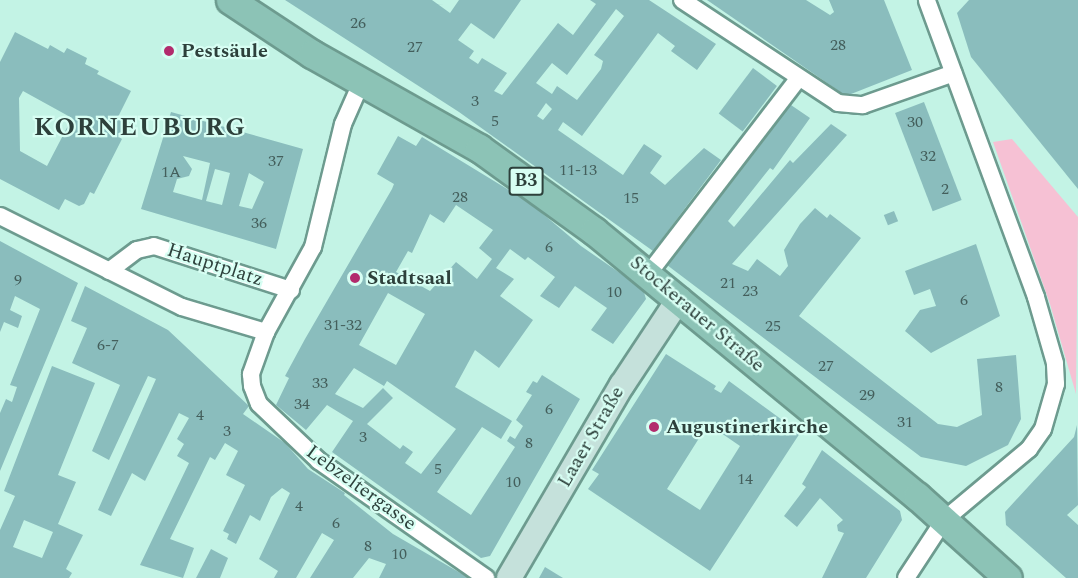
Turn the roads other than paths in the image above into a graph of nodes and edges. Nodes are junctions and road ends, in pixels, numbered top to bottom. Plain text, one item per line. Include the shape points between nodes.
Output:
1 (230, 0) edge
2 (682, 0) edge
3 (931, 2) edge
4 (954, 73) junction
5 (798, 79) junction
6 (362, 81) junction
7 (0, 216) edge
8 (109, 271) junction
9 (649, 273) junction
10 (291, 290) junction
11 (679, 299) junction
12 (266, 332) junction
13 (260, 349) joint
14 (944, 520) junction
15 (486, 578) edge
16 (509, 578) edge
17 (906, 578) edge
18 (1008, 578) edge

1 - 6 main road, B3 via 312,54
2 - 5 street
3 - 4 street
4 - 5 street via 863,105 838,103
4 - 14 street via 1036,297 1055,363 1056,384 1043,429 1029,449
5 - 9 street
6 - 9 main road, Stockerauer Straße / B3 via 479,148
6 - 10 street, Hauptplatz via 343,124 313,247
7 - 8 street
8 - 10 street, Hauptplatz via 137,250 154,246
8 - 12 street via 182,307
9 - 11 main road, Stockerauer Straße / B3
10 - 12 street, Hauptplatz
11 - 14 main road, Stockerauer Straße / B3
11 - 16 street, Laaer Straße via 622,385
12 - 13 street, Hauptplatz
13 - 15 street, Lebzeltergasse via 251,374 259,404 319,461
14 - 17 street
14 - 18 main road, Stockerauer Straße / B3

